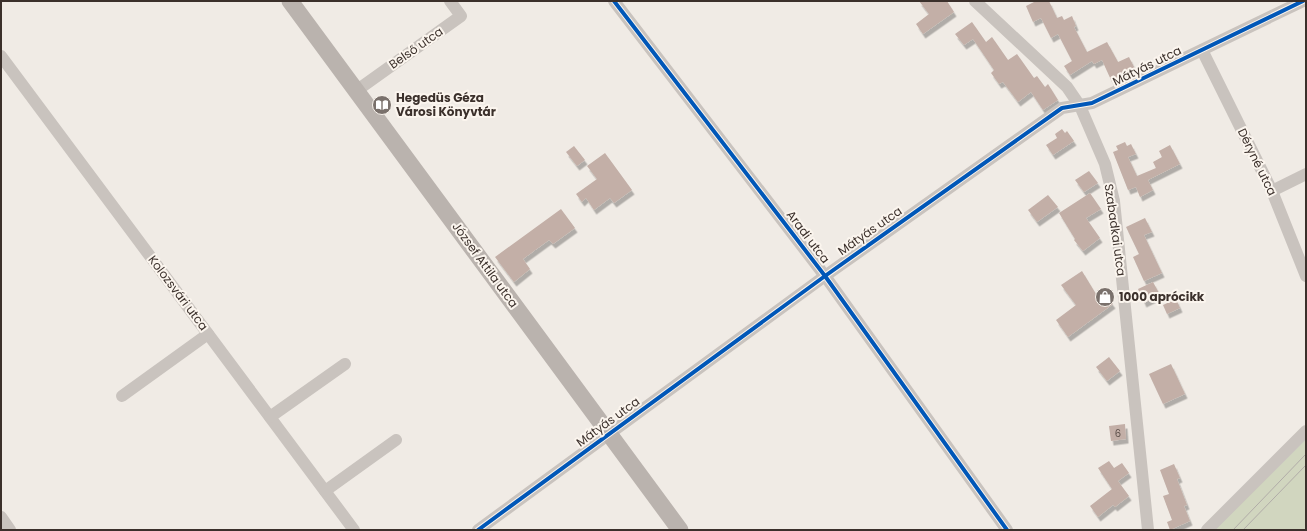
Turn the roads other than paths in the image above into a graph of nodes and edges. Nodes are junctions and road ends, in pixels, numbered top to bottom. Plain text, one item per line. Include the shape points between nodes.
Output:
1 (290, 1) edge
2 (450, 1) edge
3 (614, 1) edge
4 (975, 1) edge
5 (1303, 1) edge
6 (1202, 50) junction
7 (1, 56) edge
8 (356, 91) junction
9 (1080, 106) junction
10 (1306, 174) edge
11 (1272, 191) junction
12 (824, 276) junction
13 (1306, 276) edge
14 (208, 334) junction
15 (345, 364) dead end
16 (122, 396) dead end
17 (270, 417) junction
18 (1306, 431) edge
19 (609, 434) junction
20 (396, 440) dead end
21 (325, 491) junction
22 (1, 518) edge
23 (10, 530) edge
24 (354, 530) edge
25 (478, 530) edge
26 (680, 530) edge
27 (1007, 530) edge
28 (1148, 530) edge
29 (1207, 530) edge

1 - 8 street, József Attila utca
2 - 8 street, Belső utca via 461,16
3 - 12 street, Aradi utca
4 - 9 street, Szabadkai utca via 1067,87
5 - 6 street, Mátyás utca
6 - 9 street, Mátyás utca via 1092,104
6 - 11 street, Déryné utca
7 - 14 street, Kolozsvári utca
8 - 19 street, József Attila utca
9 - 12 street, Mátyás utca via 1062,108
9 - 28 street, Szabadkai utca via 1105,164 1114,201
10 - 11 street
11 - 13 street, Déryné utca
12 - 19 street, Mátyás utca
12 - 27 street, Aradi utca
14 - 16 street
14 - 17 street, Kolozsvári utca
15 - 17 street
17 - 21 street, Kolozsvári utca
18 - 29 street
19 - 25 street, Mátyás utca
19 - 26 street, József Attila utca
20 - 21 street
21 - 24 street, Kolozsvári utca
22 - 23 street

